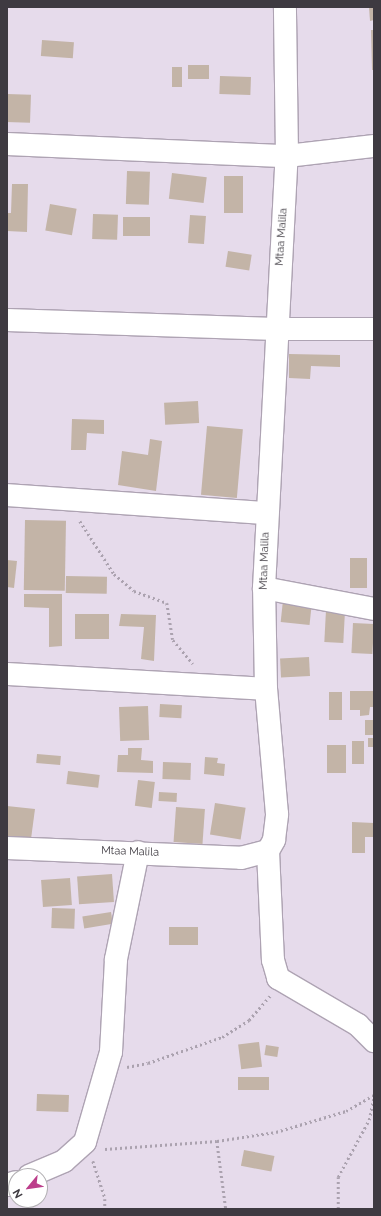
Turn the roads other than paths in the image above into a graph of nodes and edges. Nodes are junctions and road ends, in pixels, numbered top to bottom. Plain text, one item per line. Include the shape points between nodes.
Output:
1 (285, 7) edge
2 (7, 144) edge
3 (374, 146) edge
4 (287, 156) junction
5 (7, 320) edge
6 (276, 329) junction
7 (374, 329) edge
8 (7, 495) edge
9 (267, 513) junction
10 (264, 588) junction
11 (374, 609) edge
12 (7, 674) edge
13 (266, 689) junction
14 (7, 848) edge
15 (138, 852) junction
16 (268, 852) junction
17 (374, 1041) edge
18 (48, 1168) edge

1 - 4 street, Mtaa Malila
2 - 4 street
3 - 4 street
4 - 6 street, Mtaa Malila
5 - 6 street
6 - 7 street
6 - 9 street, Mtaa Malila
8 - 9 street
9 - 10 street, Mtaa Malila
10 - 11 street
10 - 13 street, Mtaa Malila
12 - 13 street
13 - 16 street, Mtaa Malila via 277,814 274,840
14 - 15 street, Mtaa Malila
15 - 16 street, Mtaa Malila via 241,858
15 - 18 street via 116,960 111,1052 88,1147
16 - 17 street via 273,960 278,978 358,1025

